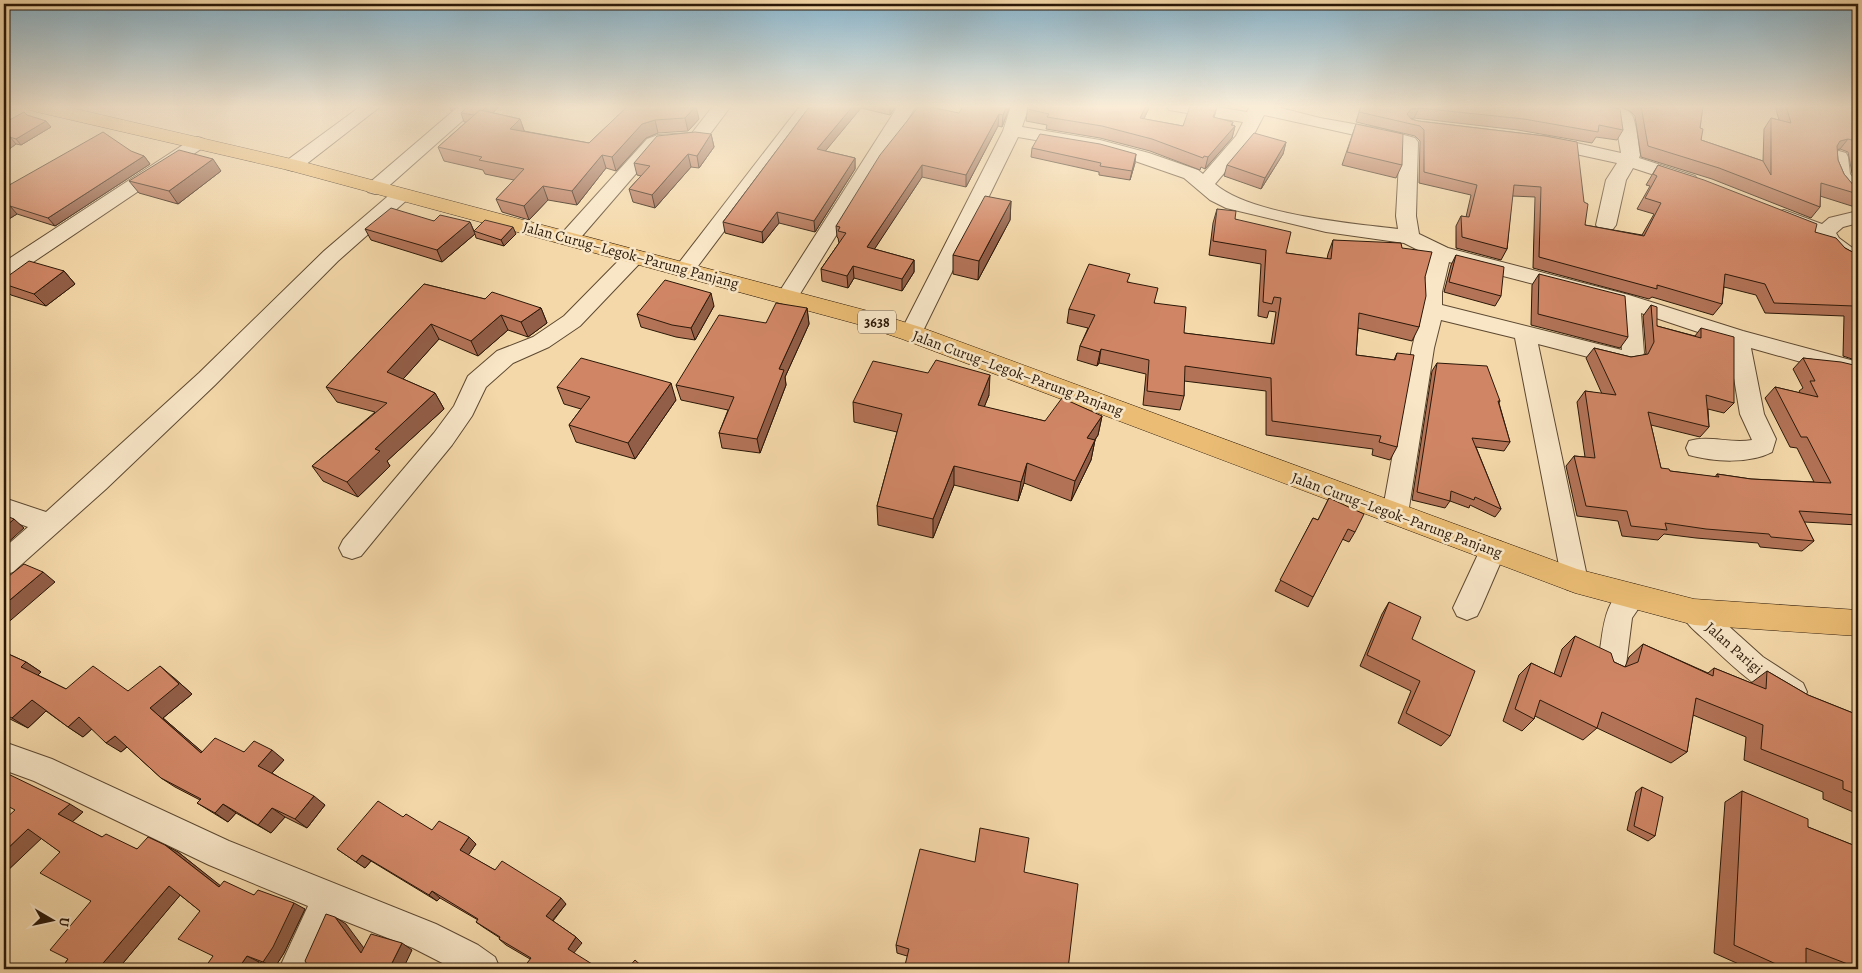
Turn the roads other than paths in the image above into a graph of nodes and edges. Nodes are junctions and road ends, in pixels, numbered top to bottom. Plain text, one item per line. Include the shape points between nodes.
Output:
1 (185, 151) edge
2 (234, 151) edge
3 (311, 151) edge
4 (417, 151) edge
5 (646, 151) edge
6 (775, 151) edge
7 (878, 151) edge
8 (1001, 151) edge
9 (1121, 151) edge
10 (1233, 151) edge
11 (1411, 151) edge
12 (1595, 151) edge
13 (1630, 151) edge
14 (1839, 157) edge
15 (1628, 160) junction
16 (293, 165) junction
17 (1204, 185) junction
18 (1705, 186) edge
19 (1854, 186) edge
20 (375, 188) junction
21 (401, 195) junction
22 (1767, 209) edge
23 (1858, 218) edge
24 (1606, 225) dead end
25 (1825, 232) junction
26 (1409, 237) junction
27 (569, 238) junction
28 (1441, 253) junction
29 (634, 257) junction
30 (1858, 261) edge
31 (686, 269) junction
32 (4, 272) edge
33 (787, 297) junction
34 (1629, 302) junction
35 (1432, 310) junction
36 (1525, 332) junction
37 (911, 333) junction
38 (1738, 337) junction
39 (1858, 370) edge
40 (1698, 448) dead end
41 (4, 508) edge
42 (1394, 514) junction
43 (50, 524) junction
44 (352, 548) dead end
45 (1492, 550) junction
46 (4, 564) edge
47 (1576, 581) junction
48 (1633, 596) junction
49 (1467, 608) dead end
50 (1694, 612) junction
51 (1858, 623) edge
52 (1612, 666) edge
53 (1816, 701) edge
54 (4, 756) edge
55 (328, 899) junction
56 (296, 969) edge
57 (482, 969) edge

1 - 32 street
2 - 16 main road, Jalan Curug–Legok–Parung Panjang / 3638
3 - 16 street
4 - 20 street
5 - 27 street
6 - 31 street
7 - 33 street
8 - 37 street
9 - 17 street via 1191,174
10 - 17 street
11 - 26 street via 1406,216
12 - 15 street
13 - 15 street
14 - 19 street via 1840,173
15 - 18 street
15 - 24 street via 1616,180
16 - 20 main road, Jalan Curug–Legok–Parung Panjang / 3638
17 - 26 street via 1233,204 1266,213 1326,226
20 - 21 main road, Jalan Curug–Legok–Parung Panjang / 3638
21 - 27 main road, Jalan Curug–Legok–Parung Panjang / 3638
21 - 43 street via 331,256 207,379
22 - 25 street
23 - 25 street via 1836,222
25 - 30 street via 1832,243
26 - 28 street
27 - 29 main road, Jalan Curug–Legok–Parung Panjang / 3638
28 - 34 street
28 - 35 street via 1431,292
29 - 31 main road, Jalan Curug–Legok–Parung Panjang / 3638
29 - 44 street via 572,321 541,342 505,357 476,382 464,410 443,439
31 - 33 main road, Jalan Curug–Legok–Parung Panjang / 3638
33 - 37 main road, Jalan Curug–Legok–Parung Panjang / 3638
34 - 36 street via 1633,353 1630,358
34 - 38 street
35 - 36 street
35 - 42 street
36 - 47 street
37 - 42 main road, Jalan Curug–Legok–Parung Panjang / 3638
38 - 39 street
38 - 40 street via 1752,414 1764,439 1763,444 1758,449 1743,450
41 - 43 street
42 - 45 main road, Jalan Curug–Legok–Parung Panjang / 3638
43 - 46 street
45 - 47 main road, Jalan Curug–Legok–Parung Panjang / 3638
45 - 49 street
47 - 48 main road, Jalan Curug–Legok–Parung Panjang / 3638
48 - 50 main road, Jalan Curug–Legok–Parung Panjang / 3638
48 - 52 street via 1619,615
50 - 51 main road, Jalan Curug–Legok–Parung Panjang
50 - 53 street, Jalan Parigi via 1769,678
54 - 55 street via 41,769 220,854
55 - 56 street
55 - 57 street via 424,936 466,956

